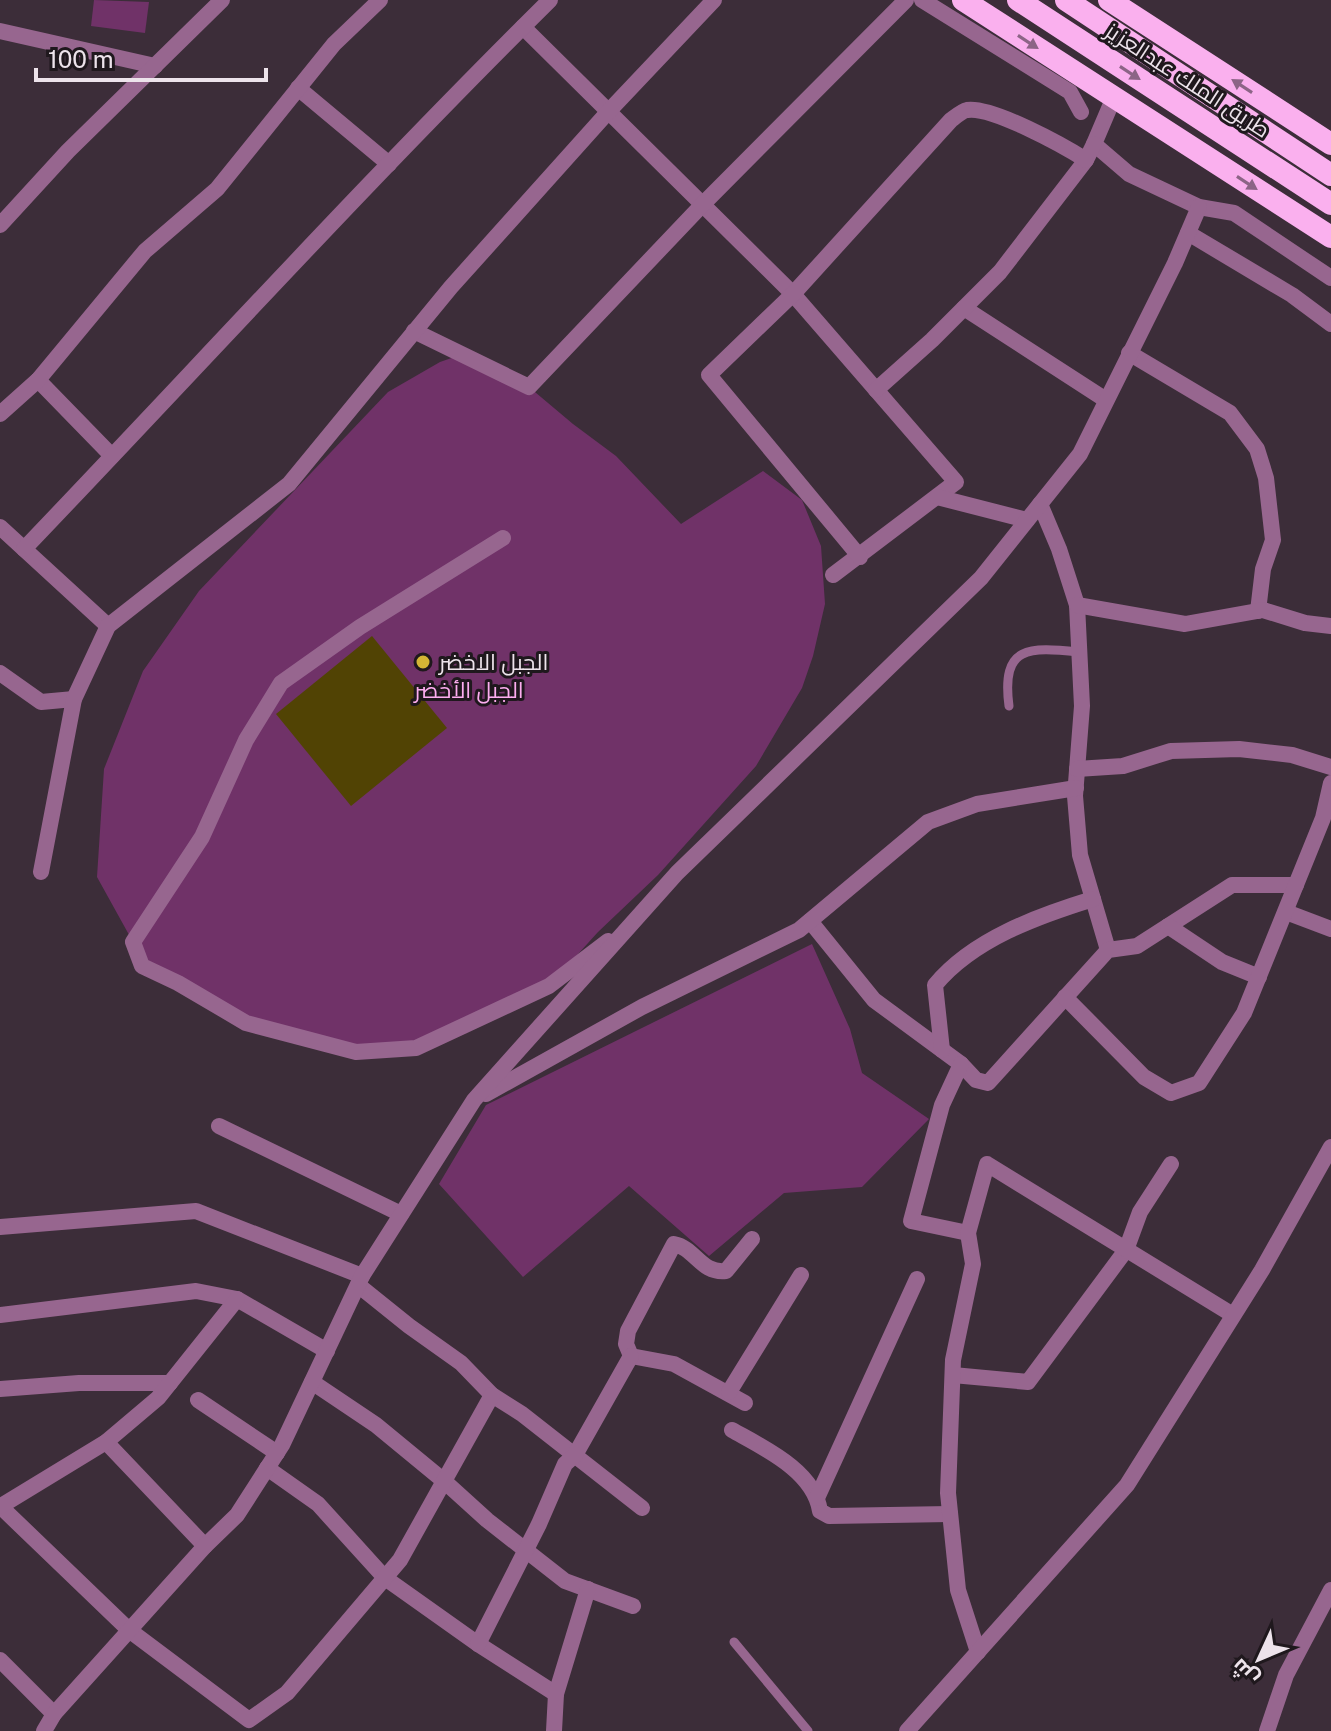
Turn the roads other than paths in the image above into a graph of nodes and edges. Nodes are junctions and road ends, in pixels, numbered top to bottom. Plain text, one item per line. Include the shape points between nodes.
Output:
1 (222, 0) edge
2 (380, 0) edge
3 (550, 0) edge
4 (714, 0) edge
5 (906, 0) edge
6 (922, 0) edge
7 (963, 0) edge
8 (1018, 0) edge
9 (1066, 0) edge
10 (1109, 0) edge
11 (1132, 5) edge
12 (523, 27) junction
13 (0, 31) edge
14 (155, 66) junction
15 (298, 88) junction
16 (1114, 97) junction
17 (608, 112) junction
18 (1081, 112) dead end
19 (1094, 144) junction
20 (1331, 144) edge
21 (1086, 160) junction
22 (389, 164) junction
23 (1331, 175) edge
24 (703, 204) junction
25 (1331, 204) edge
26 (1199, 207) junction
27 (0, 225) edge
28 (1188, 233) junction
29 (1331, 237) edge
30 (1331, 278) edge
31 (793, 294) junction
32 (964, 308) junction
33 (1331, 324) edge
34 (414, 331) junction
35 (1129, 353) junction
36 (38, 380) junction
37 (876, 390) junction
38 (1106, 400) junction
39 (0, 414) edge
40 (112, 456) junction
41 (937, 497) junction
42 (1040, 504) junction
43 (1027, 520) junction
44 (0, 527) edge
45 (503, 538) dead end
46 (24, 549) junction
47 (860, 557) junction
48 (833, 575) dead end
49 (1077, 605) junction
50 (1258, 611) junction
51 (108, 626) junction
52 (1331, 626) edge
53 (1079, 652) junction
54 (0, 673) edge
55 (74, 699) junction
56 (1009, 706) dead end
57 (1331, 767) edge
58 (1077, 769) junction
59 (1331, 783) edge
60 (1076, 788) junction
61 (41, 872) dead end
62 (1296, 885) junction
63 (1093, 899) junction
64 (1286, 912) junction
65 (635, 921) junction
66 (810, 921) junction
67 (1168, 926) junction
68 (1331, 929) edge
69 (1108, 950) junction
70 (1259, 977) junction
71 (1065, 997) junction
72 (942, 1050) junction
73 (961, 1064) junction
74 (474, 1100) junction
75 (219, 1126) dead end
76 (1331, 1147) edge
77 (1171, 1164) dead end
78 (401, 1214) junction
79 (0, 1227) edge
80 (968, 1233) junction
81 (752, 1239) dead end
82 (1126, 1250) junction
83 (801, 1275) dead end
84 (917, 1279) dead end
85 (360, 1280) junction
86 (237, 1299) junction
87 (0, 1315) edge
88 (1233, 1315) junction
89 (327, 1351) junction
90 (631, 1356) junction
91 (953, 1375) junction
92 (312, 1382) junction
93 (170, 1383) junction
94 (0, 1389) edge
95 (729, 1392) junction
96 (492, 1395) junction
97 (198, 1400) dead end
98 (745, 1403) dead end
99 (732, 1430) dead end
100 (106, 1442) junction
101 (277, 1453) junction
102 (575, 1455) junction
103 (267, 1468) junction
104 (444, 1481) junction
105 (817, 1498) junction
106 (0, 1506) edge
107 (642, 1508) dead end
108 (950, 1514) junction
109 (205, 1546) junction
110 (525, 1551) junction
111 (385, 1578) junction
112 (588, 1589) junction
113 (1331, 1590) edge
114 (633, 1606) dead end
115 (129, 1630) junction
116 (734, 1642) dead end
117 (478, 1644) junction
118 (978, 1652) junction
119 (0, 1660) edge
120 (556, 1694) junction
121 (54, 1714) junction
122 (44, 1731) edge
123 (554, 1731) edge
124 (808, 1731) edge
125 (907, 1731) edge
126 (1267, 1731) edge

1 - 14 street
2 - 15 street
3 - 12 street
4 - 17 street
5 - 24 street
6 - 18 street via 1070,92
7 -> 16 highway
8 -> 25 highway, طريق الملك عبدالعزيز
9 - 23 highway, طريق الملك عبدالعزيز
10 - 11 highway
20 -> 11 highway
12 - 17 street
12 - 22 street
13 - 14 street
14 - 27 street
15 - 22 street
15 - 36 street via 217,189 145,251
16 - 19 street
16 -> 29 highway
17 - 24 street
17 - 34 street
19 - 21 street
19 - 26 street via 1129,174
21 - 31 street via 989,113 966,110 951,120
21 - 32 street via 1000,272
22 - 40 street
24 - 31 street
24 - 34 street via 529,387
26 - 28 street
26 - 30 street via 1234,213
28 - 33 street
28 - 35 street
31 - 37 street
31 - 47 street via 709,375
32 - 37 street
32 - 38 street
34 - 51 street via 289,484
35 - 38 street
35 - 50 street via 1230,413 1257,449 1273,540
36 - 39 street
36 - 40 street
37 - 41 street via 956,482
38 - 42 street via 1080,454
40 - 46 street
41 - 43 street
41 - 47 street
42 - 43 street
42 - 49 street
43 - 65 street via 981,578 700,850
44 - 46 street
45 - 65 street via 281,683 246,740 202,837 133,942 142,966 246,1023 356,1052 416,1048 549,986
46 - 51 street
47 - 48 street
49 - 50 street via 1185,624
49 - 53 street
50 - 52 street
51 - 55 street
53 - 56 lane via 1043,649 1021,655 1006,675
53 - 58 street
54 - 55 street via 41,702
55 - 61 street
57 - 58 street via 1292,755 1239,749 1171,751 1123,766
58 - 60 street
59 - 62 street
60 - 63 street via 1080,855
60 - 66 street via 977,804 928,822
62 - 64 street
62 - 67 street via 1232,885
63 - 69 street
63 - 72 street via 1013,927 946,972 935,985
64 - 68 street
64 - 70 street
65 - 74 street
66 - 72 street via 874,1000
66 - 74 street
67 - 69 street via 1137,946
67 - 70 street via 1222,962
69 - 71 street
70 - 71 street via 1244,1013 1199,1083 1171,1093 1144,1077
71 - 73 street via 988,1083 976,1080
72 - 73 street
73 - 80 street via 942,1105 911,1221
74 - 78 street
75 - 78 street
76 - 88 street
77 - 82 street via 1140,1212
78 - 85 street
79 - 85 street via 196,1211
80 - 82 street via 987,1164
80 - 91 street via 973,1264
81 - 90 street via 726,1271 715,1272 674,1244 628,1331
82 - 88 street
82 - 91 street via 1028,1382
83 - 95 street
84 - 105 street
85 - 89 street
85 - 96 street
86 - 87 street via 196,1291
86 - 89 street
86 - 93 street
88 - 118 street via 1127,1485
89 - 92 street
90 - 95 street via 674,1364
90 - 102 street
91 - 108 street
92 - 101 street
92 - 104 street
93 - 94 street
93 - 100 street
95 - 98 street
96 - 102 street
96 - 104 street
97 - 101 street
99 - 105 street via 793,1469
100 - 106 street
100 - 109 street
101 - 103 street
102 - 107 street
102 - 110 street via 565,1464
103 - 109 street via 237,1515
103 - 111 street via 318,1504
104 - 110 street
104 - 111 street
105 - 108 street via 820,1511 829,1516
106 - 115 street
108 - 118 street via 958,1590
109 - 115 street
110 - 112 street via 565,1581
110 - 117 street
111 - 115 street via 287,1693 249,1720
111 - 117 street
112 - 114 street
112 - 120 street
113 - 126 street via 1286,1675
115 - 121 street
116 - 124 lane
117 - 120 street
118 - 125 street
119 - 121 street
120 - 123 street
121 - 122 street

